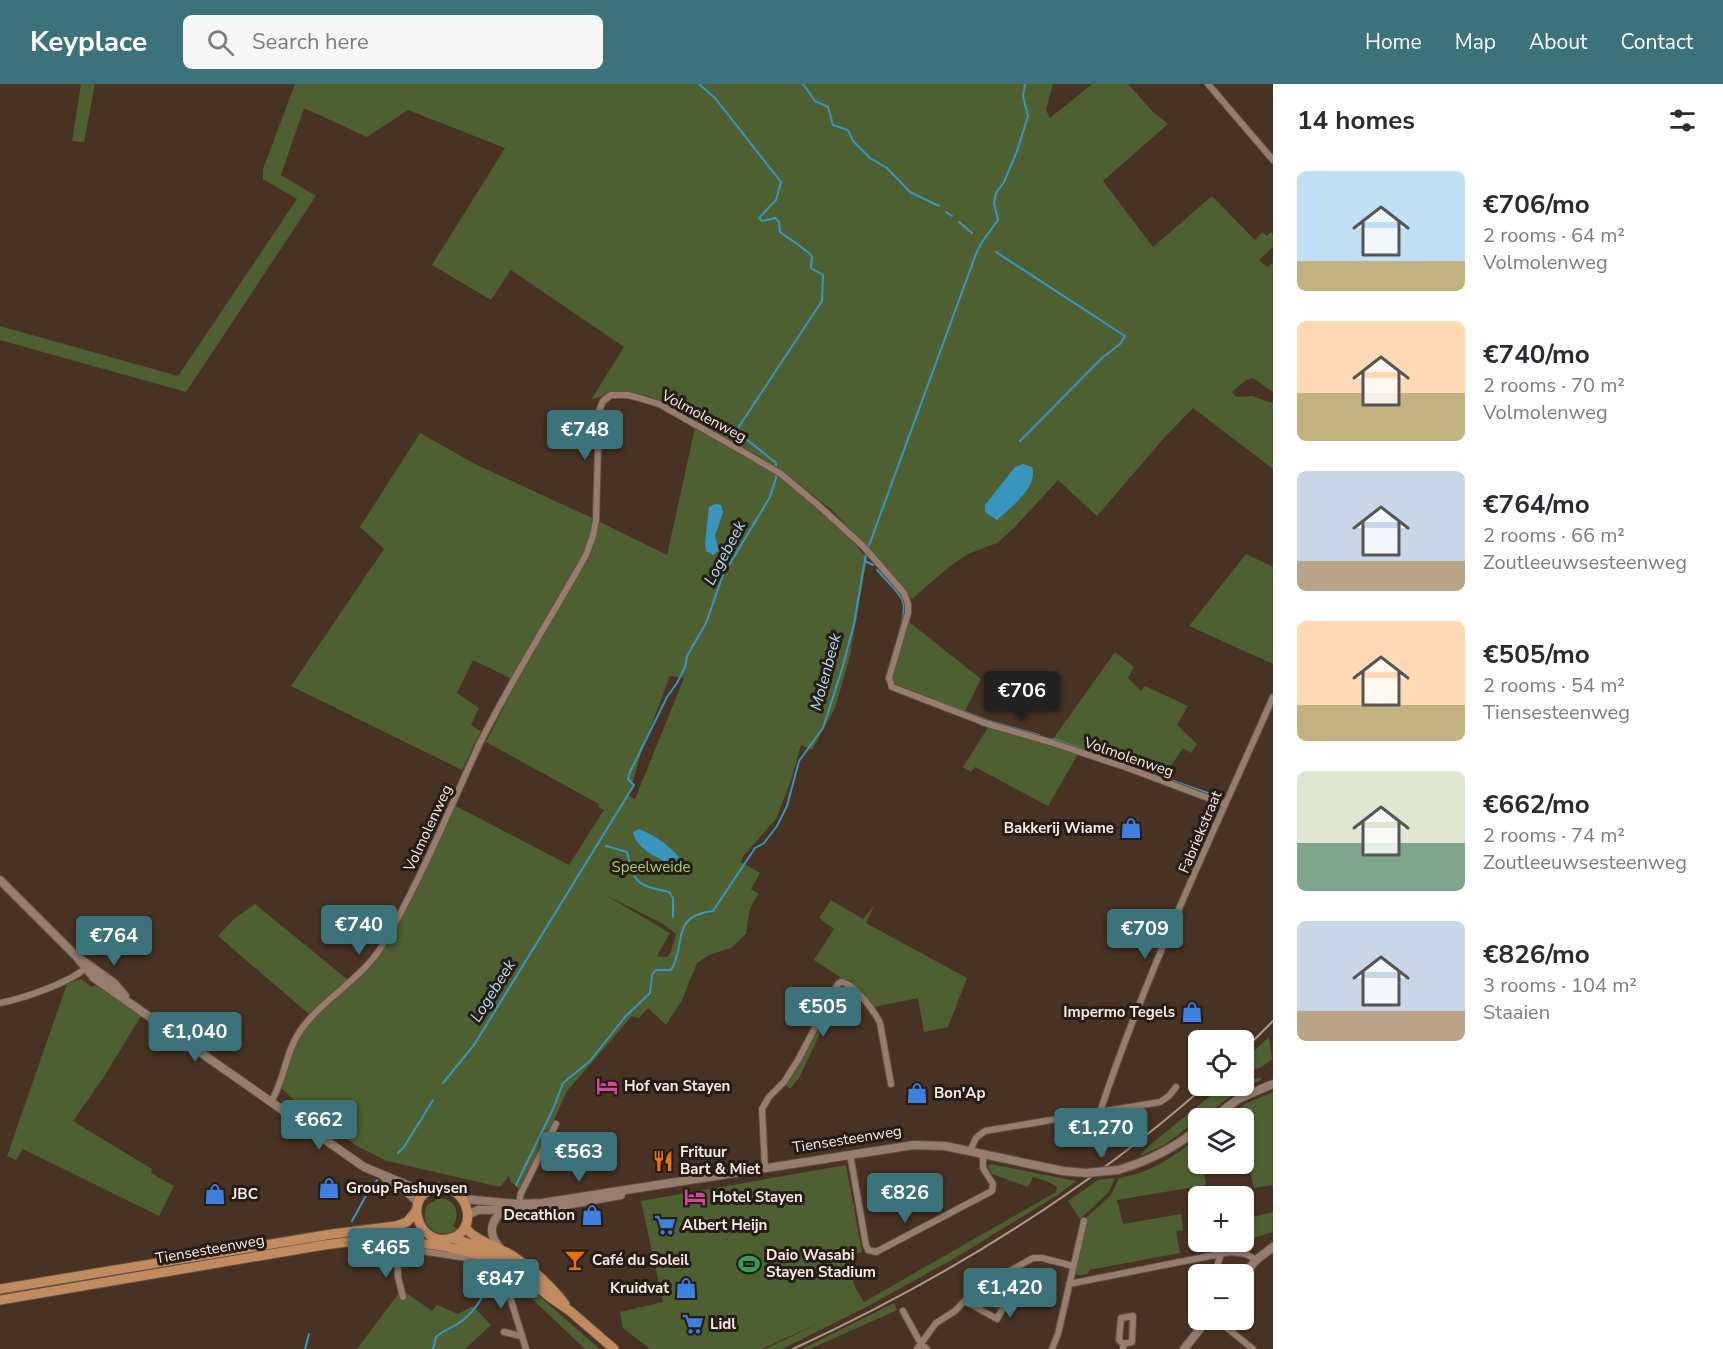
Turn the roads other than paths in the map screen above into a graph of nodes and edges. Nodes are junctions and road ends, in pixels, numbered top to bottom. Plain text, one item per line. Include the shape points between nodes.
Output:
1 (1208, 84) edge
2 (1273, 160) edge
3 (1273, 697) edge
4 (1224, 804) junction
5 (0, 880) edge
6 (87, 967) junction
7 (0, 1003) edge
8 (891, 1084) dead end
9 (1273, 1084) edge
10 (1176, 1087) dead end
11 (271, 1101) junction
12 (1226, 1108) edge
13 (1109, 1111) junction
14 (1100, 1112) junction
15 (556, 1124) dead end
16 (1188, 1136) edge
17 (970, 1151) junction
18 (1102, 1153) dead end
19 (850, 1154) junction
20 (983, 1154) junction
21 (765, 1168) junction
22 (382, 1176) junction
23 (426, 1191) junction
24 (463, 1198) junction
25 (417, 1206) junction
26 (518, 1207) junction
27 (503, 1210) junction
28 (468, 1215) junction
29 (1084, 1221) dead end
30 (465, 1227) junction
31 (425, 1232) junction
32 (452, 1238) junction
33 (363, 1240) junction
34 (376, 1242) junction
35 (498, 1247) junction
36 (1273, 1247) edge
37 (397, 1248) junction
38 (1221, 1254) junction
39 (1256, 1260) junction
40 (1218, 1264) edge
41 (1253, 1264) edge
42 (1073, 1266) junction
43 (517, 1271) junction
44 (1009, 1271) junction
45 (530, 1280) junction
46 (1070, 1284) junction
47 (513, 1285) junction
48 (0, 1289) edge
49 (403, 1297) dead end
50 (0, 1300) edge
51 (965, 1301) junction
52 (570, 1311) junction
53 (903, 1311) dead end
54 (1199, 1330) edge
55 (1229, 1330) edge
56 (504, 1332) dead end
57 (521, 1336) junction
58 (919, 1347) edge
59 (1123, 1347) edge
60 (526, 1349) edge
61 (614, 1349) edge
62 (927, 1349) edge
63 (1052, 1349) edge
64 (1184, 1349) edge
65 (1253, 1349) edge

1 - 2 street
3 - 4 street, Fabriekstraat
4 - 11 street, Volmolenweg via 1128,768 987,724 892,687 889,678 908,604 904,593 864,547 796,486 739,449 646,400 618,394 603,401 598,417 596,520 586,555 480,743 423,868 382,946 369,964 301,1030 288,1052
4 - 14 street, Fabriekstraat
5 - 6 street
6 - 7 street via 30,995
6 - 11 street via 94,978
8 - 21 street via 877,1015 850,984 841,982 789,1075 762,1109
9 - 12 main road
10 - 13 street via 1160,1102
11 - 22 street
13 - 14 street
13 - 18 street
14 - 17 street via 986,1131 976,1138
15 - 26 street via 521,1193
16 - 20 main road, Tiensesteenweg, bridge via 1168,1151 1105,1172 1078,1173
17 - 19 main road, Tiensesteenweg via 914,1144
17 - 20 main road, Tiensesteenweg
19 - 20 street via 866,1245 876,1252 992,1191 993,1184 983,1168
19 - 21 main road, Tiensesteenweg
21 - 26 main road, Tiensesteenweg via 543,1209
22 - 23 street
22 - 25 street via 408,1193
23 - 24 main road via 444,1187
23 - 25 main road
24 - 26 main road, Tiensesteenweg
24 - 28 main road
25 - 31 main road
25 - 48 main road, Tiensesteenweg via 407,1222 396,1226
26 - 27 main road, Tiensesteenweg
27 - 28 main road, Tiensesteenweg via 478,1209
27 - 35 main road via 492,1226 492,1239
28 - 30 main road
29 - 42 street
30 - 32 main road
30 - 35 main road
31 - 32 main road via 440,1240
31 - 33 main road, Tiensesteenweg
32 - 43 main road via 491,1254
33 - 34 main road
33 - 50 main road, Tiensesteenweg
34 - 37 street
34 - 43 main road via 398,1241 463,1250
35 - 52 main road via 537,1274
36 - 39 street
37 - 47 street via 484,1262 505,1273
37 - 49 street
38 - 39 street via 1241,1253
38 - 40 street
38 - 46 street
39 - 41 street
42 - 44 street via 1033,1258
42 - 46 street
43 - 45 main road
44 - 51 street via 974,1291
44 - 51 street via 1017,1283 997,1318
45 - 47 street
45 - 52 main road
46 - 63 street
47 - 57 street via 510,1297
51 - 58 street via 936,1323
52 - 61 main road
53 - 58 street
54 - 64 street
55 - 65 street
56 - 57 street
57 - 60 street
58 - 62 street
59 - 59 street via 1132,1342 1133,1316 1121,1317 1119,1340

